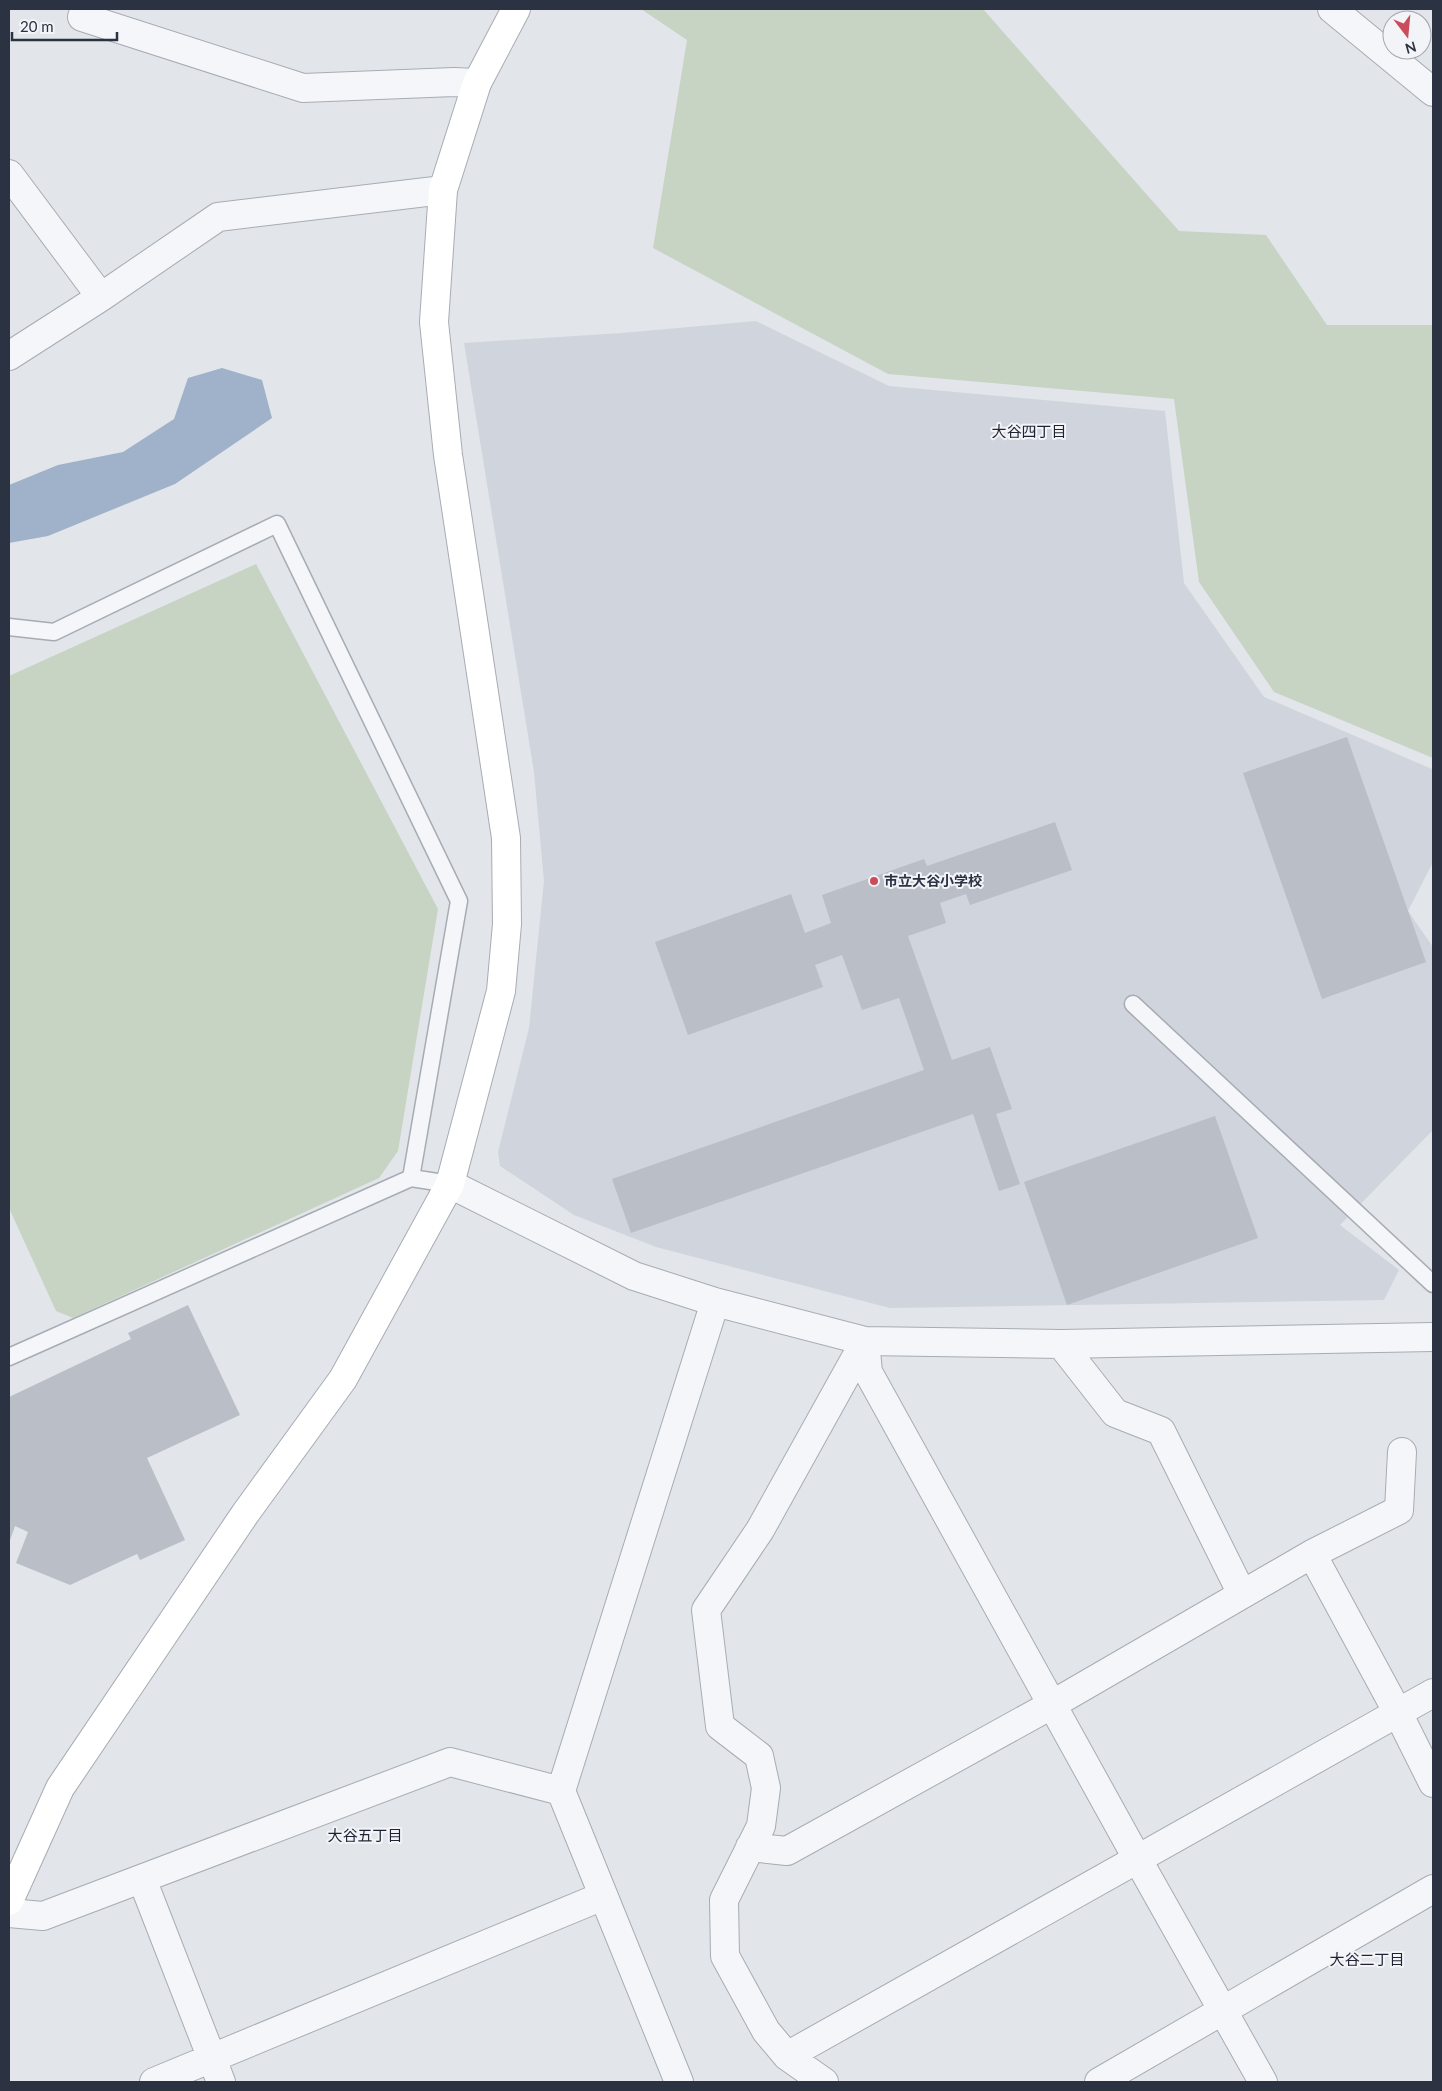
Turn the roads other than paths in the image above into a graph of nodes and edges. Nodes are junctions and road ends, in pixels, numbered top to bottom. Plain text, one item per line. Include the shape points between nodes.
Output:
1 (85, 9) edge
2 (516, 9) edge
3 (1332, 9) edge
4 (477, 83) junction
5 (1433, 92) edge
6 (9, 174) edge
7 (443, 190) junction
8 (101, 297) junction
9 (9, 356) edge
10 (9, 627) edge
11 (1133, 1004) dead end
12 (411, 1178) junction
13 (450, 1184) junction
14 (1433, 1284) edge
15 (715, 1302) junction
16 (1433, 1337) edge
17 (865, 1341) junction
18 (1061, 1344) junction
19 (9, 1357) edge
20 (1402, 1452) dead end
21 (1312, 1554) junction
22 (1242, 1594) junction
23 (1433, 1693) edge
24 (1053, 1704) junction
25 (1398, 1713) junction
26 (1433, 1783) edge
27 (561, 1791) junction
28 (750, 1847) junction
29 (1138, 1860) junction
30 (142, 1878) junction
31 (1433, 1889) edge
32 (603, 1896) junction
33 (9, 1901) edge
34 (9, 1913) edge
35 (1224, 2009) junction
36 (787, 2056) junction
37 (216, 2071) edge
38 (1108, 2080) edge
39 (154, 2082) edge
40 (679, 2082) edge
41 (824, 2082) edge
42 (1263, 2082) edge

1 - 4 street via 82,17 303,88
2 - 4 street
3 - 5 street
4 - 7 street
6 - 8 street
7 - 8 street via 218,218
7 - 13 street via 434,322 448,455 506,838 507,924 501,991
8 - 9 street
10 - 12 lane via 54,632 277,524 459,901
11 - 14 lane
12 - 13 lane
12 - 19 lane
13 - 15 street via 634,1276
13 - 33 street via 343,1379 245,1514 60,1788
15 - 17 street
15 - 27 street
16 - 18 street
17 - 18 street
17 - 24 street via 868,1372
17 - 28 street via 760,1530 706,1610 720,1726 759,1756 766,1788 761,1826
18 - 22 street via 1115,1413 1161,1431
20 - 21 street via 1399,1510
21 - 22 street
21 - 25 street
22 - 24 street
23 - 25 street
24 - 28 street via 787,1851
24 - 29 street
25 - 26 street
25 - 29 street
27 - 30 street via 450,1762
27 - 32 street
28 - 36 street via 724,1900 725,1956 766,2031
29 - 35 street
29 - 36 street
30 - 34 street via 42,1916
30 - 37 street
31 - 35 street
32 - 37 street
32 - 40 street
35 - 38 street
35 - 42 street
36 - 41 street
37 - 39 street

